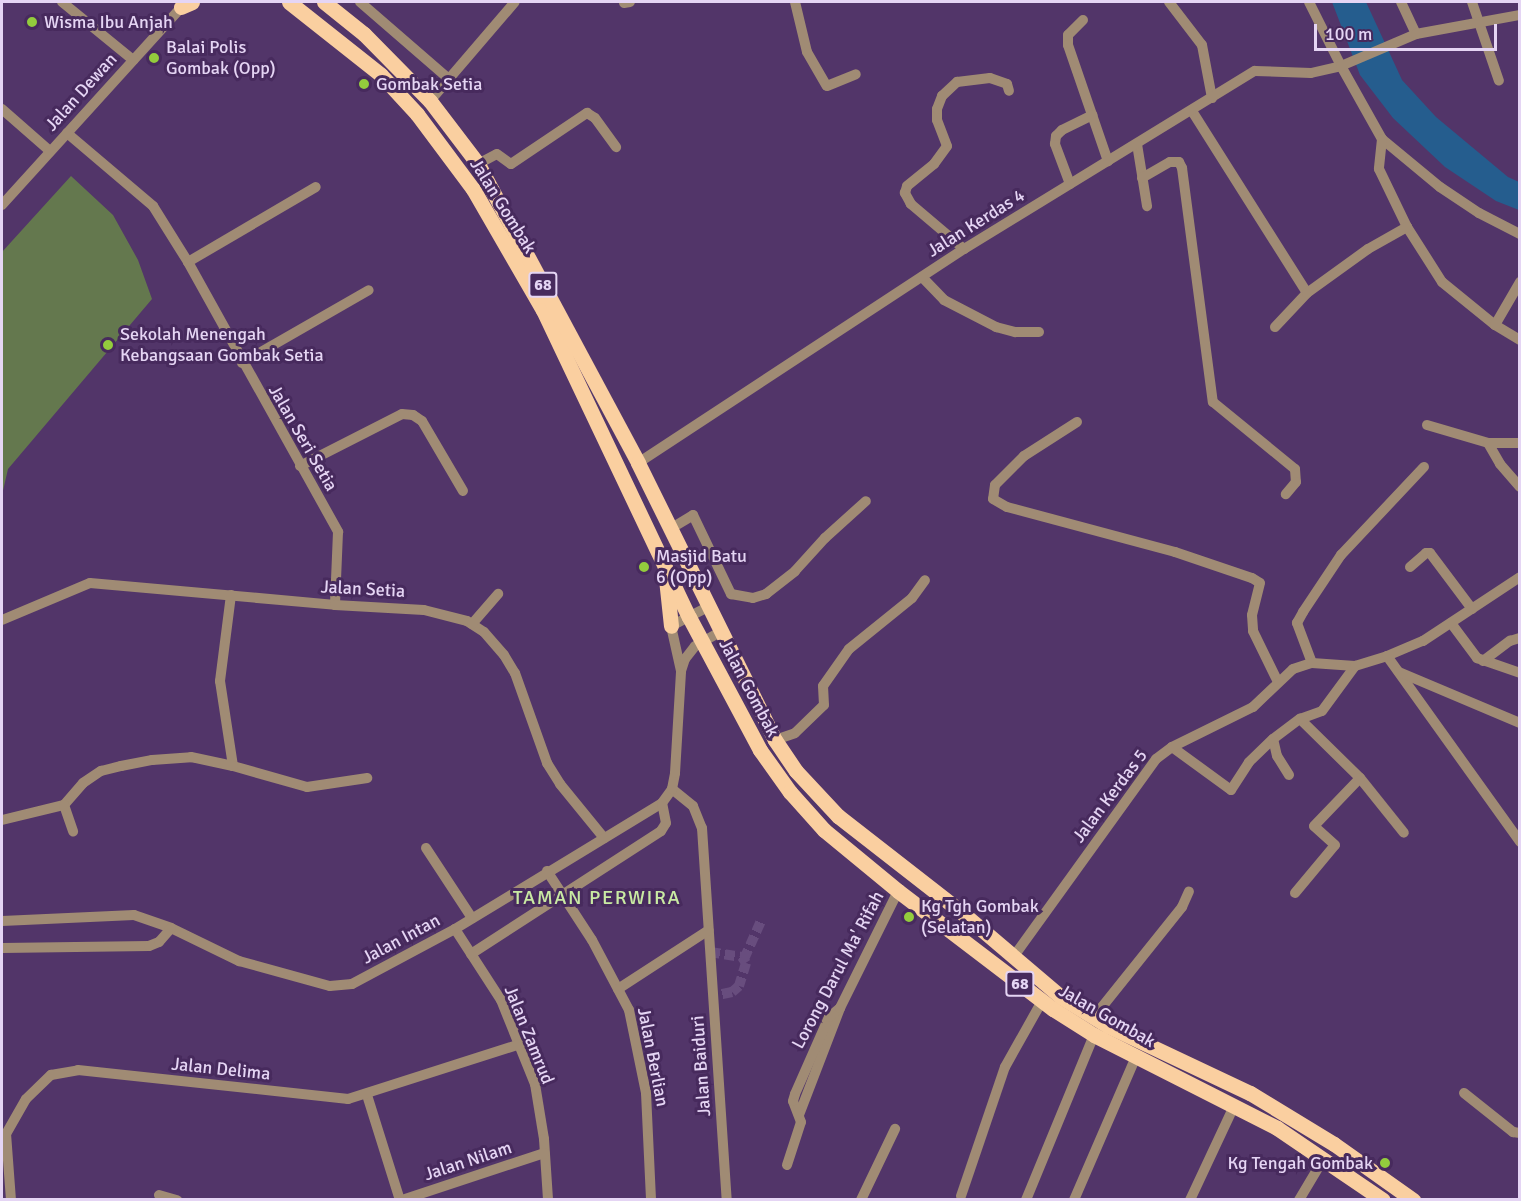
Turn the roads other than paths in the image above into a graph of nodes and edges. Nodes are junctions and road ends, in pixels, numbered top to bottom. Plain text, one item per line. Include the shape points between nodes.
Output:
1 (62, 2) edge
2 (282, 2) edge
3 (289, 2) edge
4 (324, 2) edge
5 (360, 2) edge
6 (516, 2) edge
7 (795, 2) edge
8 (1170, 2) edge
9 (1309, 2) edge
10 (1401, 2) edge
11 (1472, 2) edge
12 (186, 3) edge
13 (303, 13) junction
14 (1520, 15) edge
15 (1083, 20) dead end
16 (1478, 23) junction
17 (1416, 34) junction
18 (133, 60) junction
19 (1345, 64) junction
20 (856, 74) dead end
21 (449, 79) junction
22 (1499, 81) dead end
23 (1009, 91) dead end
24 (1212, 98) junction
25 (430, 101) junction
26 (2, 109) edge
27 (1192, 111) junction
28 (1093, 115) junction
29 (67, 133) junction
30 (1382, 139) junction
31 (1137, 144) junction
32 (616, 147) dead end
33 (50, 152) junction
34 (1108, 161) junction
35 (478, 164) junction
36 (1142, 178) junction
37 (1070, 184) junction
38 (316, 187) dead end
39 (2, 205) edge
40 (1147, 206) dead end
41 (1407, 227) junction
42 (1520, 234) edge
43 (964, 249) junction
44 (188, 262) junction
45 (922, 277) junction
46 (1520, 282) edge
47 (369, 290) dead end
48 (1307, 293) junction
49 (1496, 326) junction
50 (1275, 327) dead end
51 (1039, 332) dead end
52 (1520, 340) edge
53 (242, 363) junction
54 (1077, 422) dead end
55 (1427, 425) dead end
56 (1488, 443) junction
57 (1520, 443) edge
58 (638, 463) junction
59 (300, 466) junction
60 (1424, 467) dead end
61 (1520, 487) edge
62 (463, 491) dead end
63 (1286, 494) dead end
64 (866, 501) dead end
65 (670, 529) junction
66 (665, 567) junction
67 (1410, 567) dead end
68 (1520, 577) edge
69 (926, 580) dead end
70 (498, 594) dead end
71 (231, 595) junction
72 (335, 605) junction
73 (708, 607) junction
74 (1472, 609) junction
75 (689, 617) junction
76 (2, 620) edge
77 (1451, 623) junction
78 (472, 624) junction
79 (671, 626) junction
80 (720, 632) junction
81 (1520, 638) edge
82 (701, 641) junction
83 (1387, 656) junction
84 (1483, 661) junction
85 (1312, 663) junction
86 (1355, 666) junction
87 (681, 671) junction
88 (1399, 672) junction
89 (1520, 673) edge
90 (1278, 681) junction
91 (1300, 719) junction
92 (1520, 723) edge
93 (775, 740) junction
94 (1273, 740) junction
95 (1172, 747) junction
96 (233, 766) junction
97 (1289, 775) dead end
98 (367, 778) dead end
99 (1360, 778) junction
100 (672, 789) junction
101 (662, 802) junction
102 (64, 805) junction
103 (2, 820) edge
104 (73, 831) dead end
105 (1404, 833) dead end
106 (604, 838) junction
107 (1520, 842) edge
108 (426, 848) dead end
109 (547, 871) junction
110 (898, 891) junction
111 (1189, 891) dead end
112 (1295, 893) dead end
113 (562, 895) junction
114 (472, 918) junction
115 (2, 921) edge
116 (171, 928) junction
117 (455, 929) junction
118 (709, 930) junction
119 (2, 948) edge
120 (471, 954) junction
121 (1014, 956) junction
122 (618, 989) junction
123 (1042, 1001) junction
124 (1094, 1017) junction
125 (1094, 1035) junction
126 (520, 1044) junction
127 (1136, 1057) junction
128 (1464, 1093) dead end
129 (368, 1095) junction
130 (1234, 1106) junction
131 (895, 1129) dead end
132 (1520, 1133) edge
133 (544, 1153) junction
134 (1324, 1158) junction
135 (787, 1165) dead end
136 (159, 1196) dead end
137 (961, 1196) dead end
138 (1373, 1197) edge
139 (10, 1200) edge
140 (177, 1200) edge
141 (401, 1200) edge
142 (548, 1200) edge
143 (651, 1200) edge
144 (727, 1200) edge
145 (861, 1200) edge
146 (1026, 1200) edge
147 (1074, 1200) edge
148 (1190, 1200) edge
149 (1299, 1200) edge
150 (1413, 1200) edge

1 - 18 street
2 - 13 main road
3 - 13 main road, Jalan Gombak / 68
4 - 25 main road, Jalan Gombak / 68 via 364,34
5 - 21 street
6 - 21 street
7 - 20 street via 807,52 826,86
8 - 24 street via 1202,45
9 - 19 street
10 - 17 street
11 - 16 street
12 - 18 street, Jalan Dewan
13 - 66 main road, Jalan Gombak / 68 via 381,75 417,114 473,189 543,310
14 - 16 street, Jalan Kerdas 4
15 - 28 street via 1068,35 1068,45
16 - 17 street, Jalan Kerdas 4
16 - 22 street
17 - 19 street, Jalan Kerdas 4
18 - 29 street, Jalan Dewan
19 - 24 street, Jalan Kerdas 4 via 1311,73 1255,71
19 - 30 street
21 - 25 street
23 - 43 street via 1007,84 990,78 957,82 942,96 937,120 947,146 934,164 907,186 905,193 911,204
24 - 27 street, Jalan Kerdas 4
25 - 35 main road, Jalan Gombak / 68
26 - 33 street
27 - 31 street, Jalan Kerdas 4
27 - 48 street
28 - 34 street
28 - 37 street via 1056,136 1055,144
29 - 33 street, Jalan Dewan
29 - 44 street, Jalan Seri Setia via 153,206
30 - 41 street via 1379,169
30 - 42 street via 1440,187
31 - 34 street, Jalan Kerdas 4
31 - 36 street
32 - 35 street via 596,118 587,113 511,164 497,154
33 - 39 street, Jalan Dewan
34 - 37 street, Jalan Kerdas 4
35 - 58 main road, Jalan Gombak / 68
36 - 40 street
36 - 63 street via 1170,162 1179,162 1182,168 1214,402 1296,469 1296,482
37 - 43 street, Jalan Kerdas 4
38 - 44 street
41 - 48 street via 1368,249
41 - 49 street via 1442,282
43 - 45 street, Jalan Kerdas 4
44 - 53 street, Jalan Seri Setia
45 - 51 street via 944,300 996,327
45 - 58 street, Jalan Kerdas 4
46 - 49 street
47 - 53 street
48 - 50 street
49 - 52 street
53 - 59 street, Jalan Seri Setia
54 - 90 street via 1024,456 995,485 993,499 1007,507 1175,552 1260,583 1252,615 1253,631
55 - 56 street
56 - 57 street
56 - 61 street
58 - 65 main road, Jalan Gombak / 68
59 - 62 street via 402,414 413,415 422,421
59 - 72 street, Jalan Seri Setia via 338,532
60 - 85 street via 1341,555 1303,612 1297,623
64 - 65 street via 795,572 766,594 753,598 731,594 693,515
65 - 73 main road, Jalan Gombak / 68
66 - 75 main road, Jalan Gombak / 68
66 - 79 main road
67 - 74 street via 1430,553
68 - 74 street, Jalan Kerdas 5
69 - 93 street via 887,620 849,649 823,686 824,705 795,733
70 - 78 street
71 - 72 street, Jalan Setia
71 - 76 street, Jalan Setia via 90,583
71 - 96 street via 220,681
72 - 78 street, Jalan Setia via 424,609
73 - 75 street
73 - 80 main road, Jalan Gombak / 68
74 - 77 street, Jalan Kerdas 5
75 - 79 street
75 - 82 main road, Jalan Gombak / 68
77 - 83 street, Jalan Kerdas 5 via 1423,641
77 - 84 street
78 - 106 street, Jalan Setia via 504,655 515,673 547,763
79 - 87 street
80 - 82 street
80 - 93 main road, Jalan Gombak / 68
81 - 84 street
82 - 87 street via 689,651
82 - 110 main road, Jalan Gombak / 68 via 760,750 790,792 824,830
83 - 86 street, Jalan Kerdas 5
83 - 88 street
84 - 89 street
85 - 86 street, Jalan Kerdas 5
85 - 90 street, Jalan Kerdas 5 via 1293,669
86 - 91 street via 1322,711
87 - 100 street
88 - 92 street
88 - 107 street
90 - 95 street, Jalan Kerdas 5 via 1253,707
91 - 94 street
91 - 99 street
93 - 121 main road, Jalan Gombak / 68 via 796,771 838,816
94 - 95 street via 1249,762 1231,790
94 - 97 street via 1277,756
95 - 121 street, Jalan Kerdas 5 via 1141,777
96 - 98 street via 306,787
96 - 102 street via 191,757 121,766 101,771 83,783
99 - 105 street
99 - 112 street via 1314,826 1335,845
100 - 101 street, Jalan Intan
100 - 118 street, Jalan Baiduri via 693,806 702,828
101 - 106 street, Jalan Intan
101 - 113 street via 666,823 661,831
102 - 103 street
102 - 104 street
106 - 109 street, Jalan Intan
108 - 114 street
109 - 113 street, Jalan Berlian
109 - 114 street, Jalan Intan
110 - 123 main road, Jalan Gombak / 68
110 - 135 street, Lorong Darul Ma' Rifah via 840,1008 829,1017 795,1094 793,1101 801,1122
111 - 124 street via 1182,907
113 - 120 street
113 - 122 street, Jalan Berlian
114 - 117 street, Jalan Intan
115 - 116 street, Jalan Intan via 134,915
116 - 117 street, Jalan Intan via 239,961 330,986 352,984
116 - 119 street via 159,942 149,946
117 - 120 street, Jalan Zamrud
118 - 122 street
118 - 144 street, Jalan Baiduri
120 - 126 street, Jalan Zamrud via 501,1000
121 - 124 main road, Jalan Gombak / 68 via 1061,997
122 - 143 street, Jalan Berlian via 629,1010 646,1093
123 - 125 main road, Jalan Gombak / 68
123 - 137 street via 1005,1067
124 - 150 main road, Jalan Gombak / 68 via 1250,1093 1334,1144
125 - 127 main road, Jalan Gombak / 68
125 - 146 street
126 - 129 street, Jalan Delima
126 - 133 street, Jalan Zamrud via 535,1084
127 - 130 main road, Jalan Gombak / 68
127 - 147 street
128 - 132 street via 1513,1132
129 - 139 street, Jalan Delima via 348,1099 78,1070 51,1075 26,1099 6,1134
129 - 141 street
130 - 134 main road, Jalan Gombak / 68
130 - 148 street
131 - 145 street
133 - 141 street, Jalan Nilam
133 - 142 street, Jalan Zamrud
134 - 138 main road, Jalan Gombak / 68
134 - 149 street
136 - 140 street

